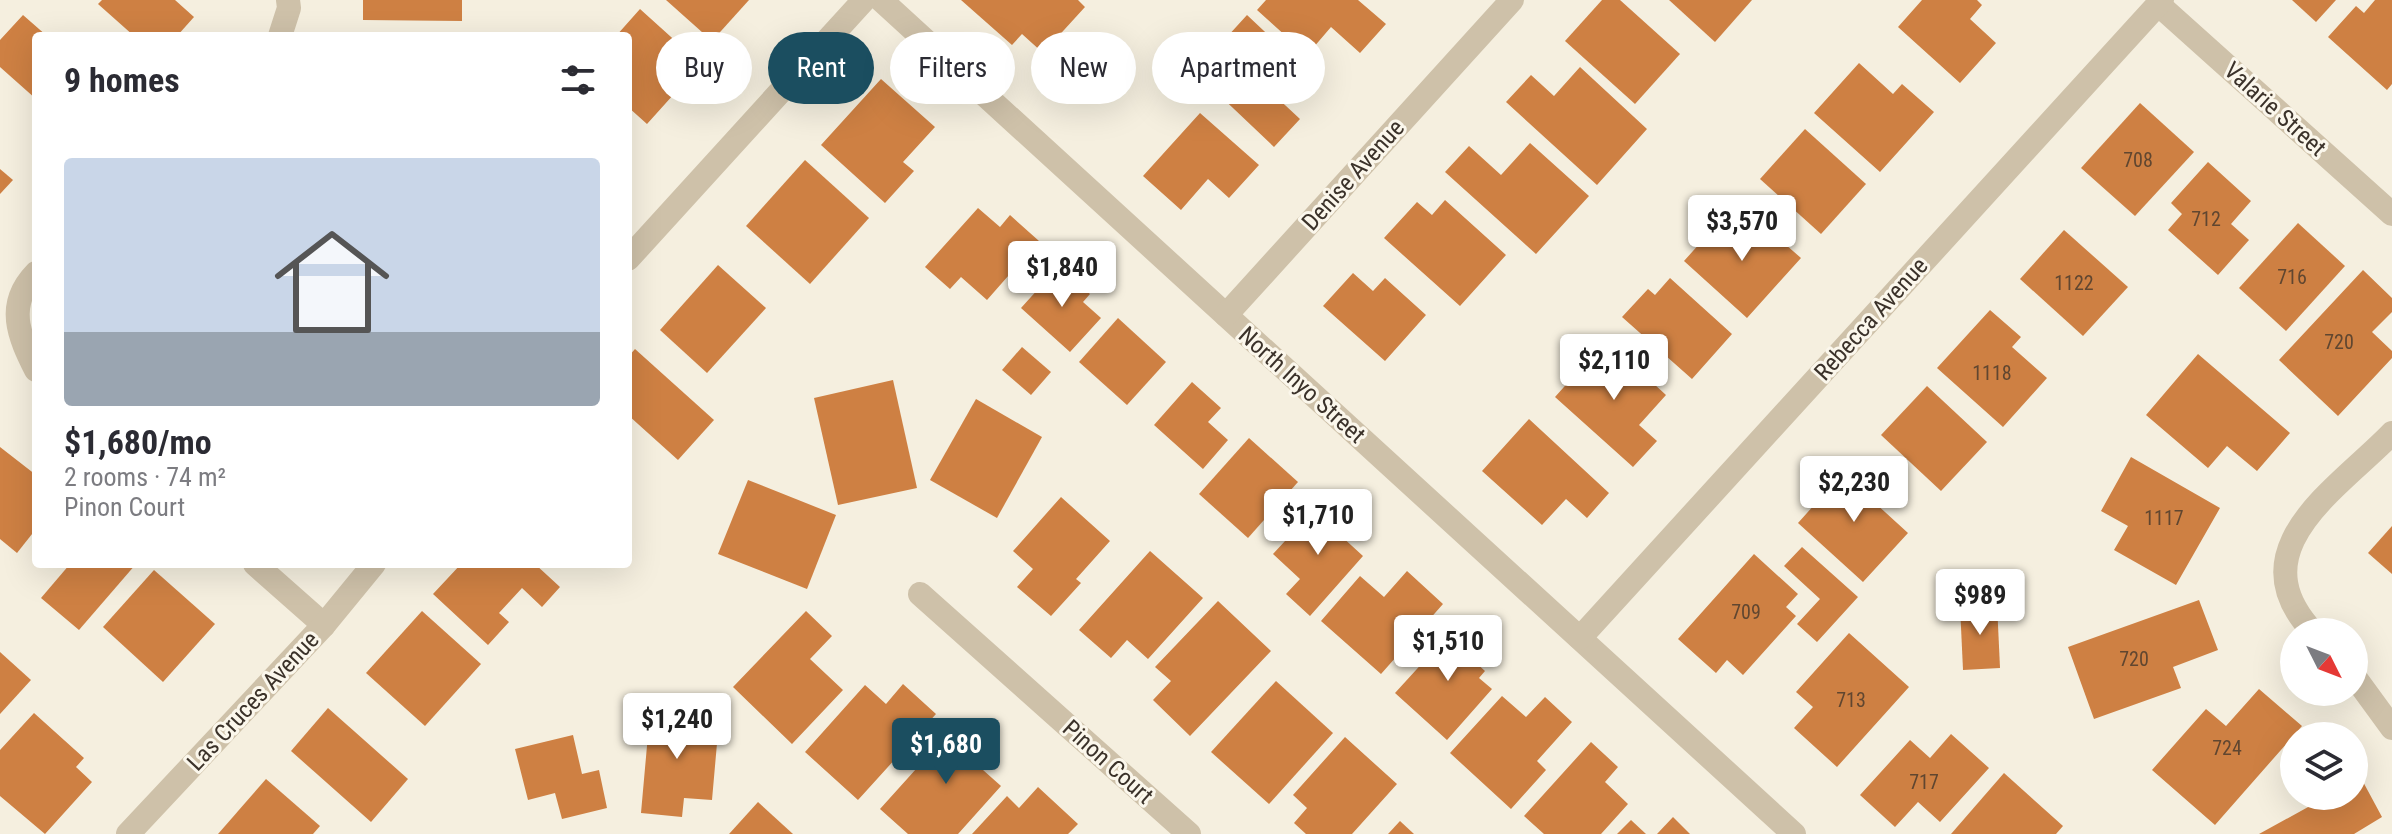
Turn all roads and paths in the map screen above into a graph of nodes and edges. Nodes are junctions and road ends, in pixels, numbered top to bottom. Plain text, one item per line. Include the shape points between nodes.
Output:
1 (288, 0) edge
2 (864, 0) edge
3 (881, 0) edge
4 (1512, 0) edge
5 (2160, 2) edge
6 (281, 32) edge
7 (2392, 214) edge
8 (632, 255) edge
9 (32, 280) edge
10 (1226, 315) junction
11 (32, 362) edge
12 (2392, 433) edge
13 (260, 568) edge
14 (371, 568) edge
15 (920, 594) dead end
16 (2302, 618) edge
17 (324, 625) junction
18 (1580, 638) junction
19 (2368, 695) edge
20 (2392, 728) edge
21 (128, 834) edge
22 (1189, 834) edge
23 (1794, 834) edge

1 - 6 street
2 - 8 street
3 - 10 street, North Inyo Street
4 - 10 street, Denise Avenue
5 - 7 street, Valarie Street
5 - 18 street, Rebecca Avenue
9 - 11 street via 18,304 19,335
10 - 18 street, North Inyo Street
12 - 16 street via 2297,527 2284,566 2289,600
13 - 17 street
14 - 17 street, Las Cruces Avenue
15 - 22 street, Pinon Court
17 - 21 street, Las Cruces Avenue
18 - 23 street, North Inyo Street
19 - 20 street

